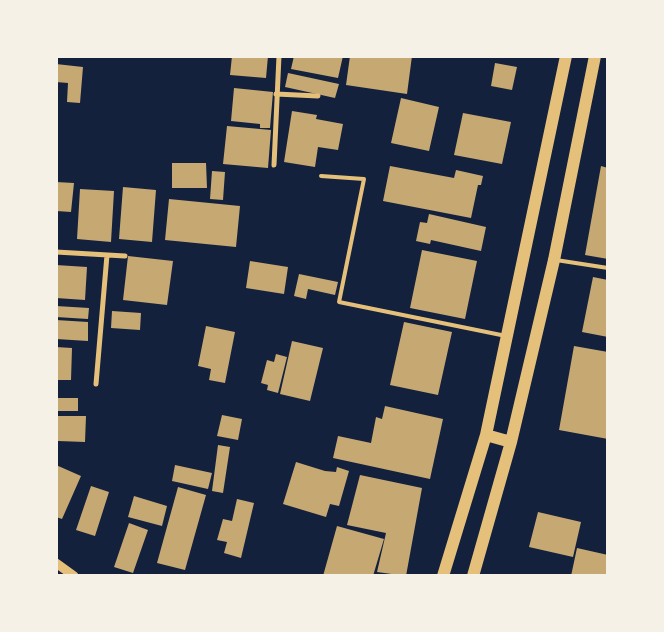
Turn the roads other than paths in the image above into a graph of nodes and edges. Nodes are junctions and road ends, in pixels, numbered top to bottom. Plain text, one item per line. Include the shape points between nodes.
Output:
1 (279, 56) edge
2 (566, 56) edge
3 (595, 56) edge
4 (276, 94) junction
5 (318, 96) dead end
6 (274, 165) dead end
7 (320, 176) dead end
8 (56, 252) edge
9 (108, 255) junction
10 (125, 256) dead end
11 (554, 260) junction
12 (608, 268) edge
13 (506, 336) junction
14 (96, 384) dead end
15 (486, 435) junction
16 (511, 442) junction
17 (56, 563) edge
18 (74, 576) edge
19 (443, 576) edge
20 (472, 576) edge

1 - 4 street
2 - 13 main road
3 - 11 main road
4 - 5 street
4 - 6 street
7 - 13 lane via 364,179 339,302
8 - 9 street
9 - 10 street
9 - 14 street
11 - 12 lane
11 - 16 main road
13 - 15 main road
15 - 16 main road
15 - 19 main road
16 - 20 main road
17 - 18 street

